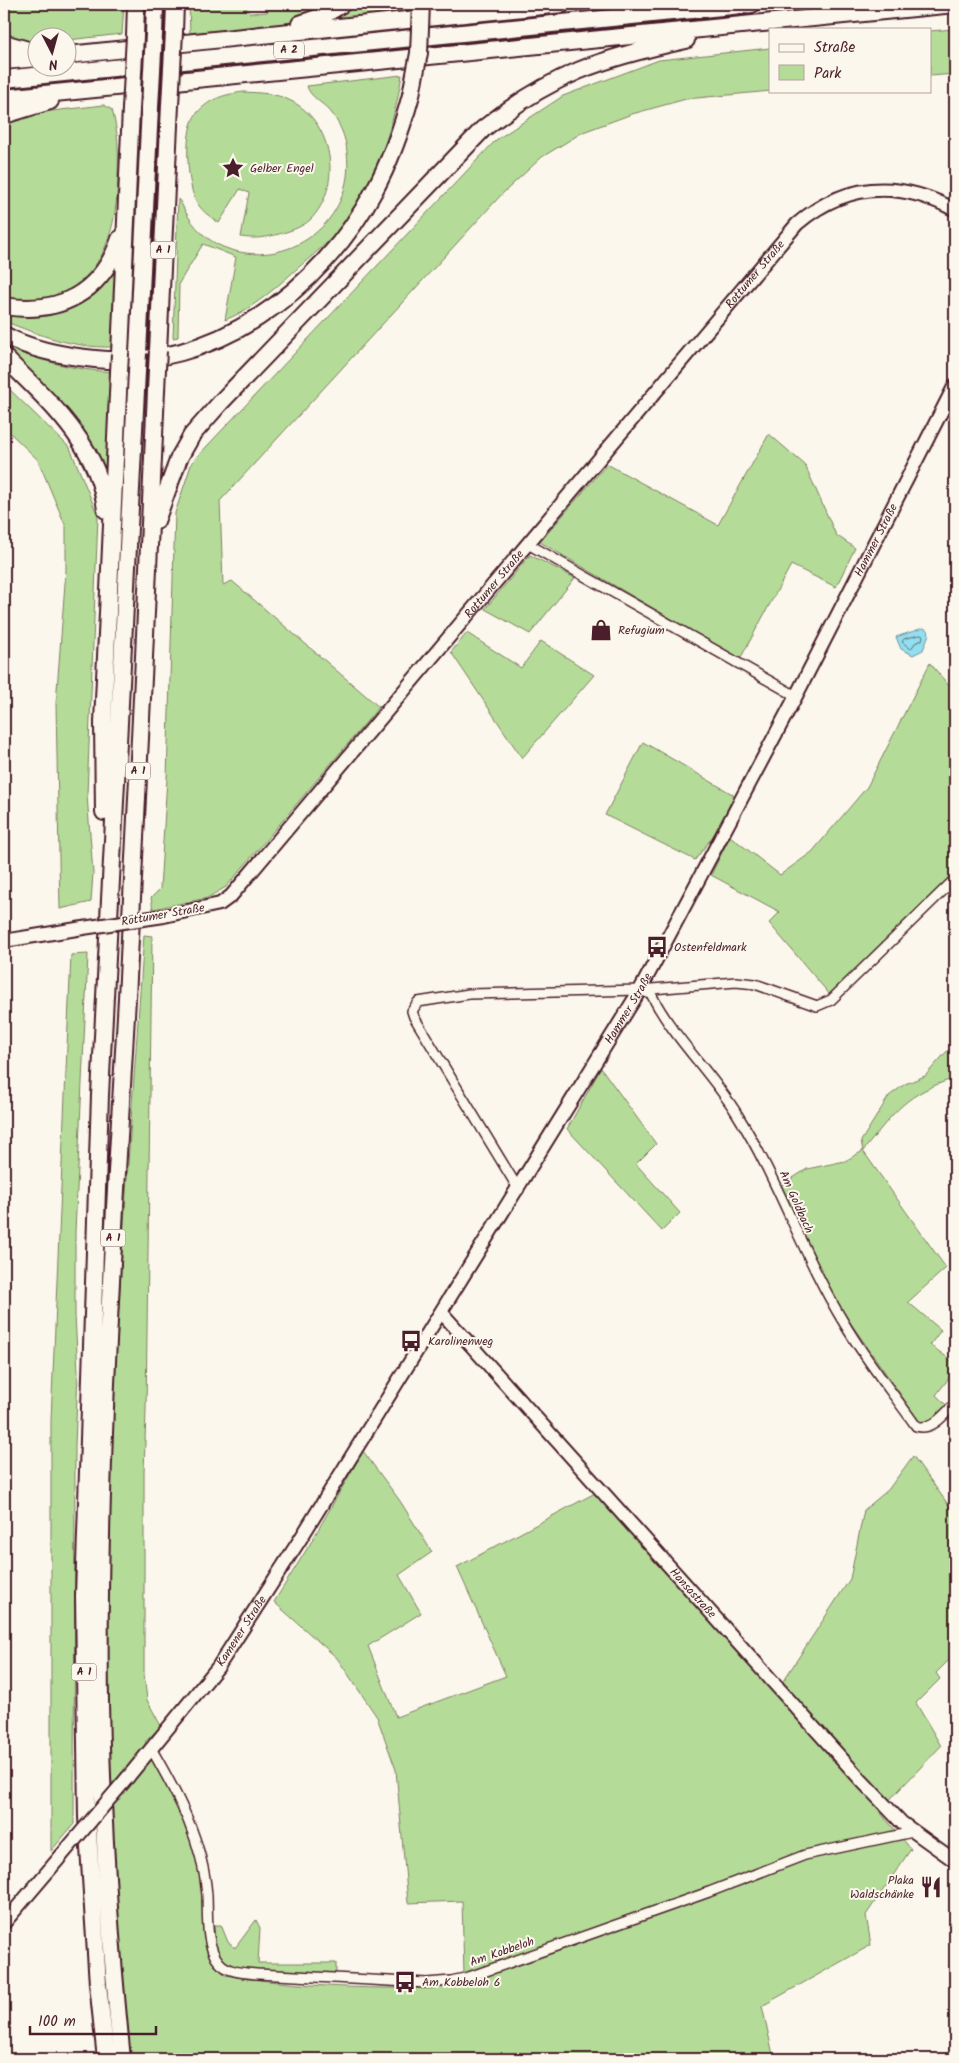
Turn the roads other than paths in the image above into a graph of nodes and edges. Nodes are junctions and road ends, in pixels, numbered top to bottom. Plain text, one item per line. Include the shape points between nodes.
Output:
1 (136, 4) edge
2 (155, 4) edge
3 (175, 4) edge
4 (342, 4) edge
5 (421, 4) edge
6 (562, 4) edge
7 (752, 4) edge
8 (955, 4) edge
9 (764, 23) junction
10 (206, 41) junction
11 (4, 43) edge
12 (28, 50) edge
13 (78, 54) edge
14 (28, 59) edge
15 (4, 61) edge
16 (4, 79) edge
17 (93, 89) junction
18 (4, 98) edge
19 (4, 115) edge
20 (127, 202) junction
21 (955, 210) edge
22 (4, 306) edge
23 (4, 335) edge
24 (4, 357) edge
25 (955, 385) edge
26 (149, 544) junction
27 (528, 544) junction
28 (110, 550) junction
29 (796, 696) junction
30 (955, 879) edge
31 (110, 883) junction
32 (4, 941) edge
33 (640, 990) junction
34 (519, 1190) junction
35 (442, 1313) junction
36 (955, 1404) edge
37 (152, 1750) junction
38 (913, 1832) junction
39 (955, 1861) edge
40 (4, 1923) edge
41 (106, 2059) edge
42 (122, 2059) edge

1 - 20 highway, bridge
2 - 31 highway, A 1, bridge
3 - 26 highway, A 1, bridge
4 - 10 highway via 320,17 293,26
5 - 23 highway, bridge via 419,53 412,95 386,168 345,236 299,286 247,325 177,354 127,360 74,357 37,348
6 - 10 highway
7 - 16 highway, A 2
8 - 9 highway, A 2
9 - 17 highway, A 2
9 - 26 highway via 596,62 537,90 483,129 192,435 168,483
10 - 13 highway
11 - 12 highway
14 - 15 highway
17 - 18 highway, A 2
17 - 19 highway
20 - 22 highway via 113,257 88,288 71,300 50,307 27,310
20 - 28 highway, bridge
21 - 27 street, Rottumer Straße via 917,193 879,189 840,196 809,214 784,238
24 - 28 highway via 56,409 87,449 99,476
25 - 29 street, Hammer Straße
26 - 42 highway, A 1 via 109,1324 100,1590 104,1827
27 - 29 street
27 - 32 street, Rottumer Straße, bridge via 220,904
28 - 31 highway via 103,722 105,836
29 - 33 street, Hammer Straße
30 - 33 street via 832,1000 822,1006 755,984 736,982
31 - 41 highway, A 1 via 84,1596 87,1818
33 - 34 street, Hammer Straße
33 - 34 street via 470,994 418,1002 414,1006 414,1017
33 - 36 street, Am Goldbach via 651,994 682,1043 737,1113 844,1324 916,1426 932,1426
34 - 35 street, Hammer Straße
35 - 37 street, Kamener Straße via 218,1667
35 - 38 street, Hansastraße via 861,1780
37 - 38 street, Am Kobbeloh via 176,1792 197,1845 206,1882 210,1937 216,1959 232,1970 258,1974 427,1983 451,1981 584,1937 804,1855
37 - 40 street, Kamener Straße, bridge
38 - 39 street, Hansastraße

